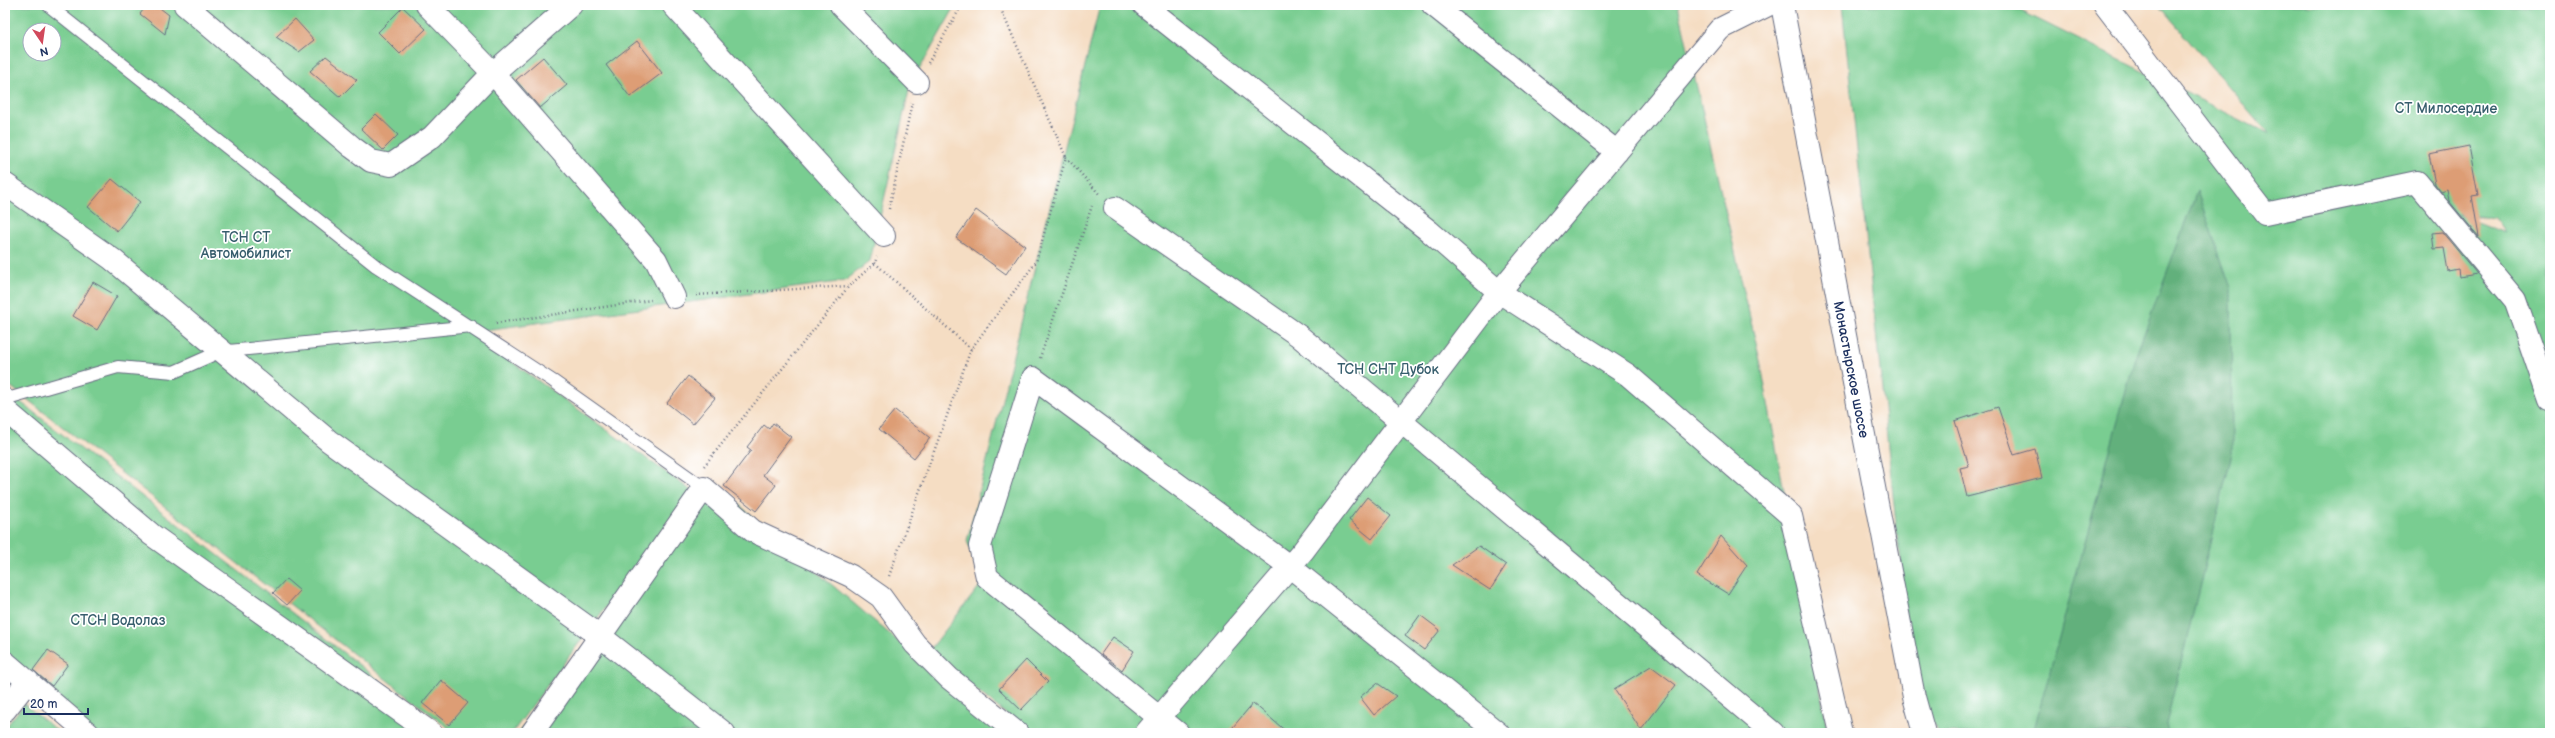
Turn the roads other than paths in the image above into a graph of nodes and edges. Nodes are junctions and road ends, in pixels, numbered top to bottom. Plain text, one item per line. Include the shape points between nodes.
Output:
1 (48, 5) edge
2 (186, 5) edge
3 (427, 5) edge
4 (571, 5) edge
5 (673, 5) edge
6 (842, 5) edge
7 (1144, 5) edge
8 (1433, 5) edge
9 (1768, 5) edge
10 (1782, 5) edge
11 (2105, 5) edge
12 (1740, 10) edge
13 (493, 73) junction
14 (917, 82) road end
15 (1617, 152) junction
16 (5, 184) edge
17 (1116, 208) road end
18 (884, 236) road end
19 (1499, 292) junction
20 (674, 297) dead end
21 (471, 326) junction
22 (219, 352) junction
23 (5, 394) edge
24 (2550, 401) edge
25 (5, 410) edge
26 (1401, 421) junction
27 (699, 484) junction
28 (1289, 566) junction
29 (600, 636) junction
30 (5, 662) edge
31 (28, 681) junction
32 (5, 710) edge
33 (1153, 726) edge
34 (88, 733) edge
35 (431, 733) edge
36 (532, 733) edge
37 (724, 733) edge
38 (1017, 733) edge
39 (1178, 733) edge
40 (1498, 733) edge
41 (1773, 733) edge
42 (1841, 733) edge
43 (1924, 733) edge

1 - 21 lane via 376,266
2 - 13 street via 371,161 391,165 432,137
3 - 13 street
4 - 13 street
5 - 18 street
6 - 14 street
7 - 19 street via 1428,231
8 - 15 street
9 - 12 street
10 - 43 street, Монастырское шоссе via 1914,697
11 - 24 street via 2265,214 2417,182 2515,300
12 - 15 street via 1720,29
13 - 20 street via 656,260
15 - 19 street
16 - 22 street via 112,259
17 - 26 street via 1299,336
19 - 26 street
19 - 42 street via 1628,376 1791,516
21 - 22 lane
21 - 27 lane
22 - 23 lane via 174,372 118,367 12,398
22 - 29 street via 329,442
25 - 35 street via 152,534
26 - 28 street
26 - 41 street
27 - 29 street
27 - 38 street via 753,531 851,576 881,597 915,644 949,678
28 - 33 street
28 - 33 street via 1033,378 980,546 988,577
28 - 40 street
29 - 36 street
29 - 37 street
30 - 31 street
31 - 32 street
31 - 34 street
33 - 39 street

